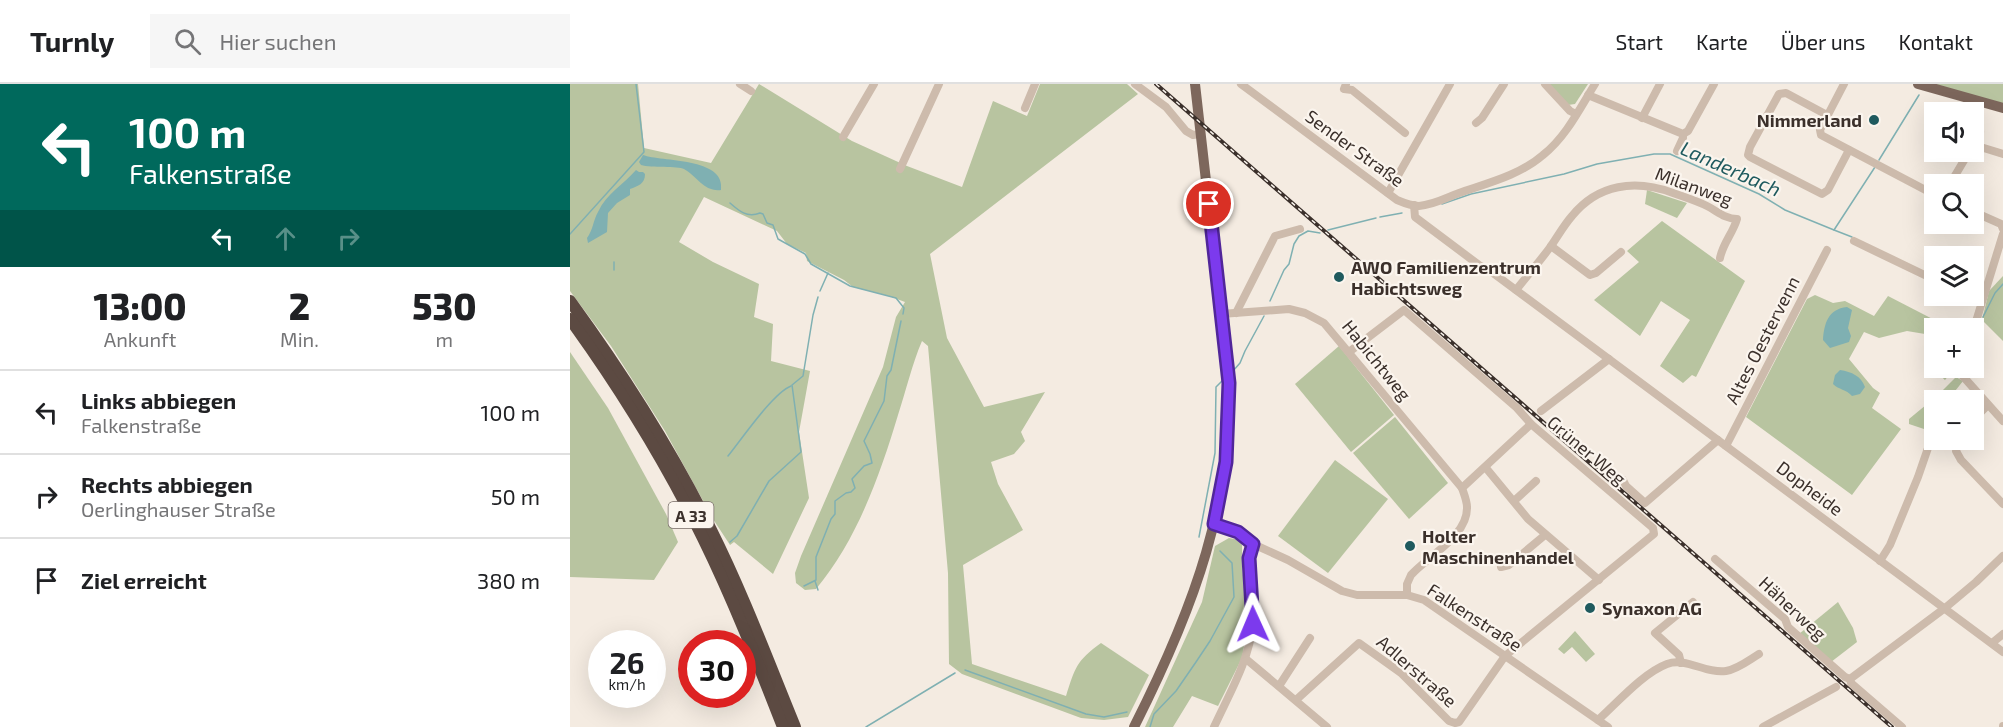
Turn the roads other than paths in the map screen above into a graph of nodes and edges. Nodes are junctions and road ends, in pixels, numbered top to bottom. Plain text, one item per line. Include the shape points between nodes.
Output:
1 (740, 84) edge
2 (874, 84) edge
3 (939, 84) edge
4 (1035, 84) edge
5 (1136, 84) edge
6 (1195, 84) edge
7 (1241, 84) edge
8 (1346, 84) edge
9 (1450, 84) edge
10 (1504, 84) edge
11 (1545, 84) edge
12 (1595, 84) edge
13 (1660, 84) edge
14 (1714, 84) edge
15 (1844, 84) edge
16 (1922, 85) edge
17 (752, 91) dead end
18 (1588, 95) junction
19 (1024, 108) dead end
20 (2003, 108) edge
21 (1576, 114) junction
22 (1827, 115) junction
23 (1642, 118) junction
24 (1476, 123) dead end
25 (1405, 133) dead end
26 (1201, 134) junction
27 (1683, 134) junction
28 (843, 136) dead end
29 (1984, 147) edge
30 (1849, 150) junction
31 (1677, 151) dead end
32 (2003, 153) edge
33 (900, 169) dead end
34 (1924, 189) edge
35 (1388, 193) junction
36 (1414, 206) junction
37 (1984, 216) edge
38 (1300, 229) dead end
39 (2003, 229) edge
40 (2003, 234) edge
41 (1854, 241) dead end
42 (1551, 246) junction
43 (1827, 250) dead end
44 (1621, 252) dead end
45 (1720, 258) dead end
46 (1924, 275) edge
47 (1516, 290) junction
48 (1984, 293) edge
49 (570, 302) edge
50 (1236, 313) junction
51 (1221, 314) junction
52 (570, 319) edge
53 (1349, 352) junction
54 (1609, 359) junction
55 (1964, 378) edge
56 (1988, 405) junction
57 (1984, 409) edge
58 (1541, 411) dead end
59 (2003, 421) edge
60 (1531, 424) junction
61 (1718, 440) junction
62 (1726, 446) junction
63 (1927, 450) edge
64 (1956, 450) edge
65 (1486, 468) junction
66 (1623, 480) dead end
67 (1536, 481) dead end
68 (1462, 488) junction
69 (1514, 501) junction
70 (2003, 504) edge
71 (1214, 524) junction
72 (1545, 535) junction
73 (1253, 544) junction
74 (2003, 556) edge
75 (1715, 559) dead end
76 (1881, 561) junction
77 (1502, 567) dead end
78 (1599, 580) junction
79 (1407, 594) junction
80 (1693, 603) dead end
81 (1945, 608) junction
82 (2003, 634) edge
83 (1310, 638) dead end
84 (1992, 644) junction
85 (2003, 652) edge
86 (1759, 654) dead end
87 (1505, 656) junction
88 (1246, 659) junction
89 (1681, 663) junction
90 (1850, 679) junction
91 (1279, 686) junction
92 (1836, 687) dead end
93 (1296, 700) junction
94 (1598, 720) junction
95 (1775, 724) edge
96 (783, 727) edge
97 (795, 727) edge
98 (1134, 727) edge
99 (1214, 727) edge
100 (1327, 727) edge
101 (1608, 727) edge
102 (1763, 727) edge
103 (1902, 727) edge

1 - 17 street
2 - 28 street
3 - 33 street
4 - 19 street
5 - 26 street via 1166,107 1186,131
6 - 26 main road
7 - 35 street, Sender Straße
8 - 25 street via 1344,89 1352,90
9 - 35 street
10 - 24 street
11 - 21 street
12 - 18 street, Sender Straße
13 - 23 street
14 - 27 street
15 - 22 street
16 - 20 main road
18 - 21 street, Sender Straße
18 - 23 street
21 - 36 street, Sender Straße via 1557,142 1524,168
22 - 30 street via 1821,135
22 - 30 street via 1786,93 1779,94 1748,155 1822,194
23 - 27 street
26 - 51 main road
27 - 31 street
29 - 32 street
30 - 34 street
35 - 36 street, Sender Straße
36 - 47 street, Dopheide via 1415,217
37 - 39 street via 2001,224
38 - 50 street via 1275,236
40 - 48 street
41 - 46 street
42 - 44 street via 1590,275
42 - 45 street, Milanweg via 1592,196 1630,184 1666,190 1737,219
42 - 47 street, Milanweg
43 - 62 street, Altes Oestervenn
47 - 54 street, Dopheide
49 - 97 highway, A 33 via 638,400 712,531
50 - 51 street, Habichtweg
50 - 53 street, Habichtweg via 1289,309 1305,313 1324,323
51 - 71 main road via 1229,383 1226,462
52 - 96 highway, A 33 via 629,405 703,537
53 - 60 street, Grüner Weg via 1404,310
53 - 68 street, Habichtweg
54 - 58 street
54 - 61 street, Dopheide
55 - 56 street
56 - 57 street
56 - 59 street
60 - 65 street
60 - 78 street, Grüner Weg via 1655,531
61 - 62 street, Dopheide
61 - 66 street via 1644,503
62 - 76 street, Dopheide
63 - 76 street
64 - 70 street via 1961,460
65 - 68 street
65 - 69 street
67 - 69 street
68 - 79 street via 1468,504 1466,519 1458,533 1411,575
69 - 72 street
71 - 73 street, Falkenstraße via 1238,532
71 - 98 main road via 1184,620
72 - 77 street
72 - 78 street
73 - 79 street, Falkenstraße via 1342,591 1357,595
73 - 88 street via 1249,558 1253,624
74 - 81 street
75 - 90 street, Häherweg
76 - 81 street, Dopheide
78 - 87 street, Grüner Weg
79 - 87 street, Falkenstraße via 1424,600
80 - 89 street via 1655,633 1679,655
81 - 84 street, Dopheide
81 - 90 street
82 - 84 street
83 - 91 street
84 - 85 street, Dopheide
86 - 89 street via 1726,671
87 - 93 street, Adlerstraße via 1455,723 1401,674 1359,643
87 - 94 street, Falkenstraße
88 - 91 street
88 - 99 street
89 - 94 street via 1668,663 1657,669
90 - 103 street, Häherweg
91 - 93 street
92 - 95 street
93 - 100 street
94 - 101 street, Falkenstraße
95 - 102 street

